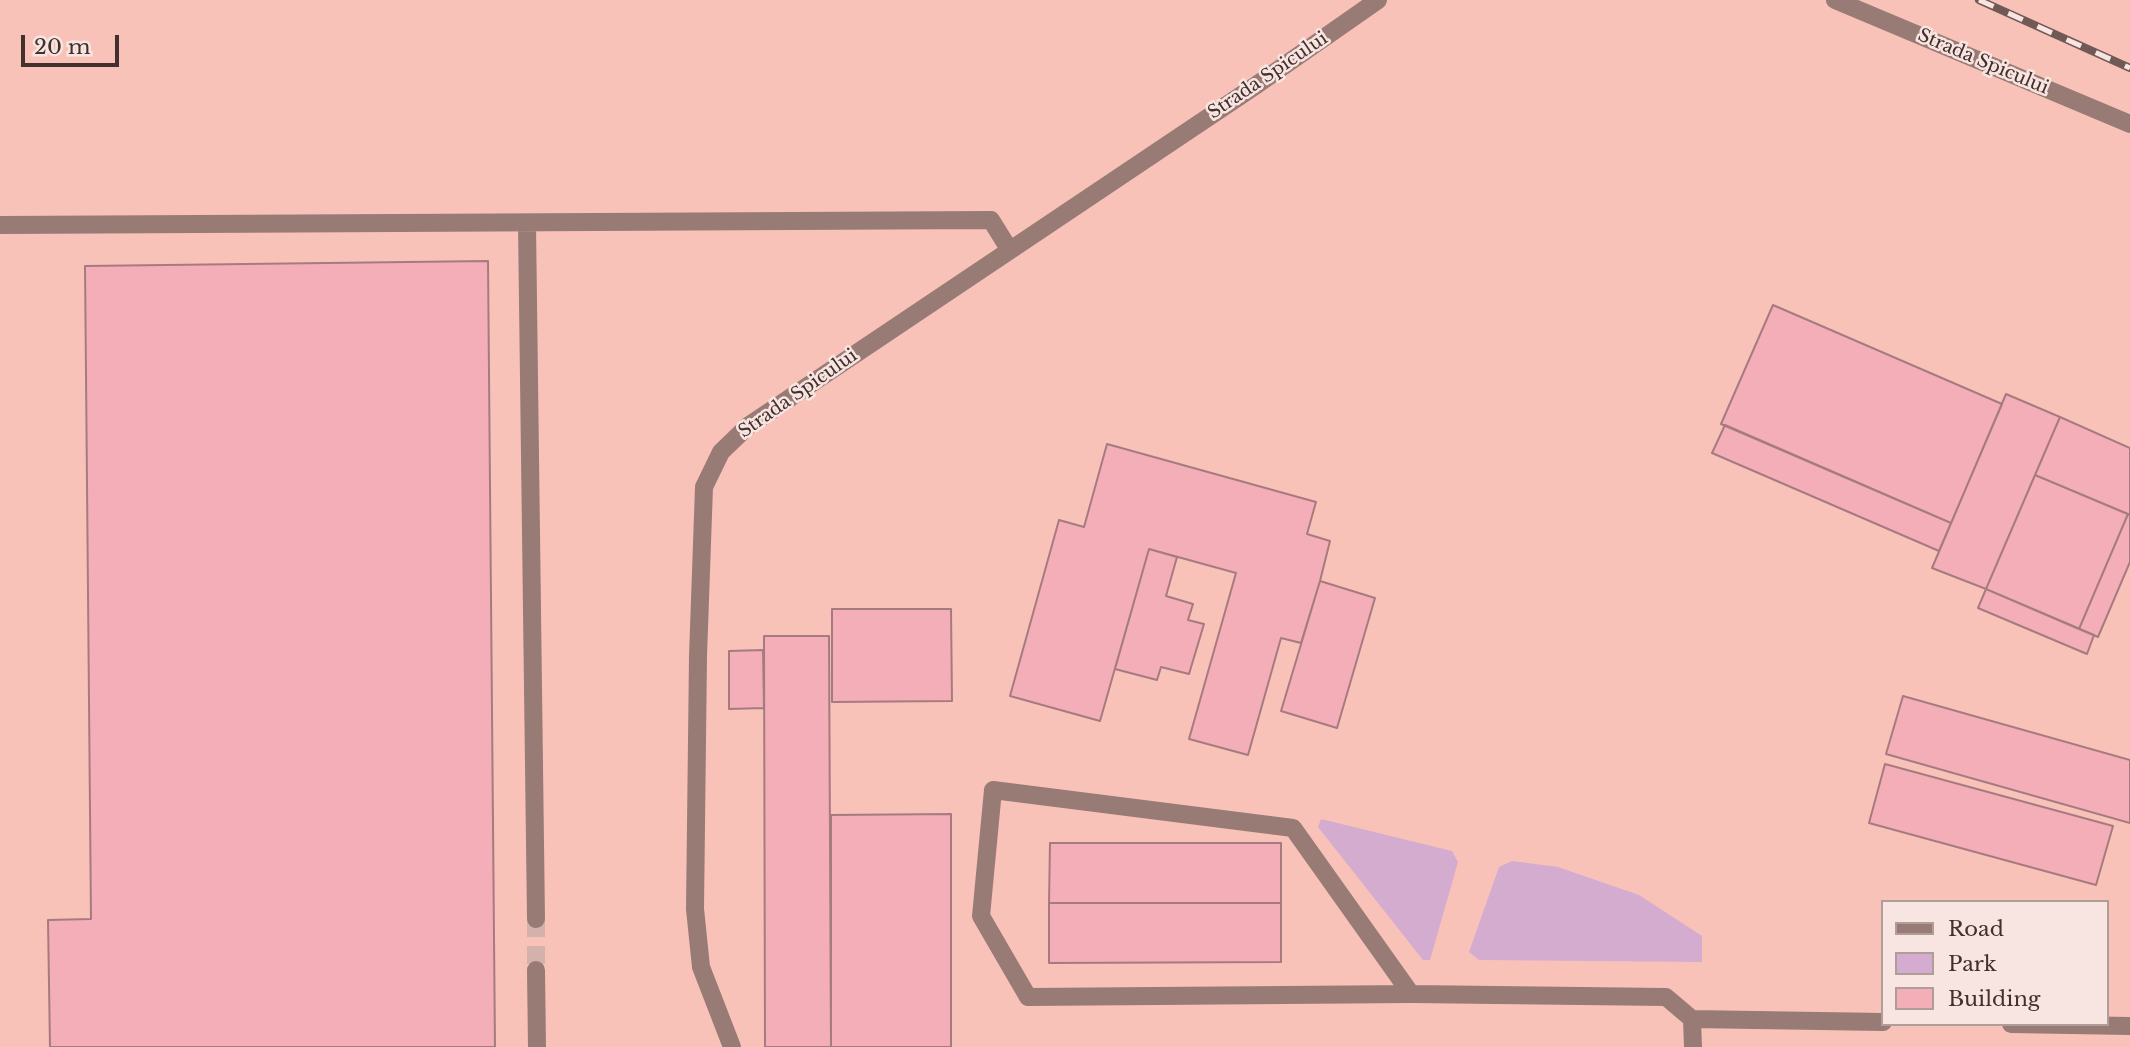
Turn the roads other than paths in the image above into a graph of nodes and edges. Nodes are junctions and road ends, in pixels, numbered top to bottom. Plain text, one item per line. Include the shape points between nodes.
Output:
1 (1378, 0) edge
2 (1836, 0) edge
3 (2130, 124) edge
4 (527, 224) junction
5 (0, 225) edge
6 (1009, 249) junction
7 (536, 919) tunnel mouth
8 (536, 970) tunnel mouth
9 (1411, 994) junction
10 (1692, 1019) junction
11 (1882, 1022) edge
12 (2109, 1026) edge
13 (2130, 1026) edge
14 (537, 1047) edge
15 (732, 1047) edge
16 (1693, 1047) edge

1 - 6 street, Strada Spicului
2 - 3 street, Strada Spicului
4 - 5 street
4 - 6 street via 991,220
4 - 7 street
6 - 15 street, Strada Spicului via 748,426 721,452 704,487 695,909 701,967
8 - 14 street
9 - 9 street via 1293,828 993,790 981,916 1028,997
9 - 10 street via 1666,997
10 - 11 street
10 - 16 street
12 - 13 street

